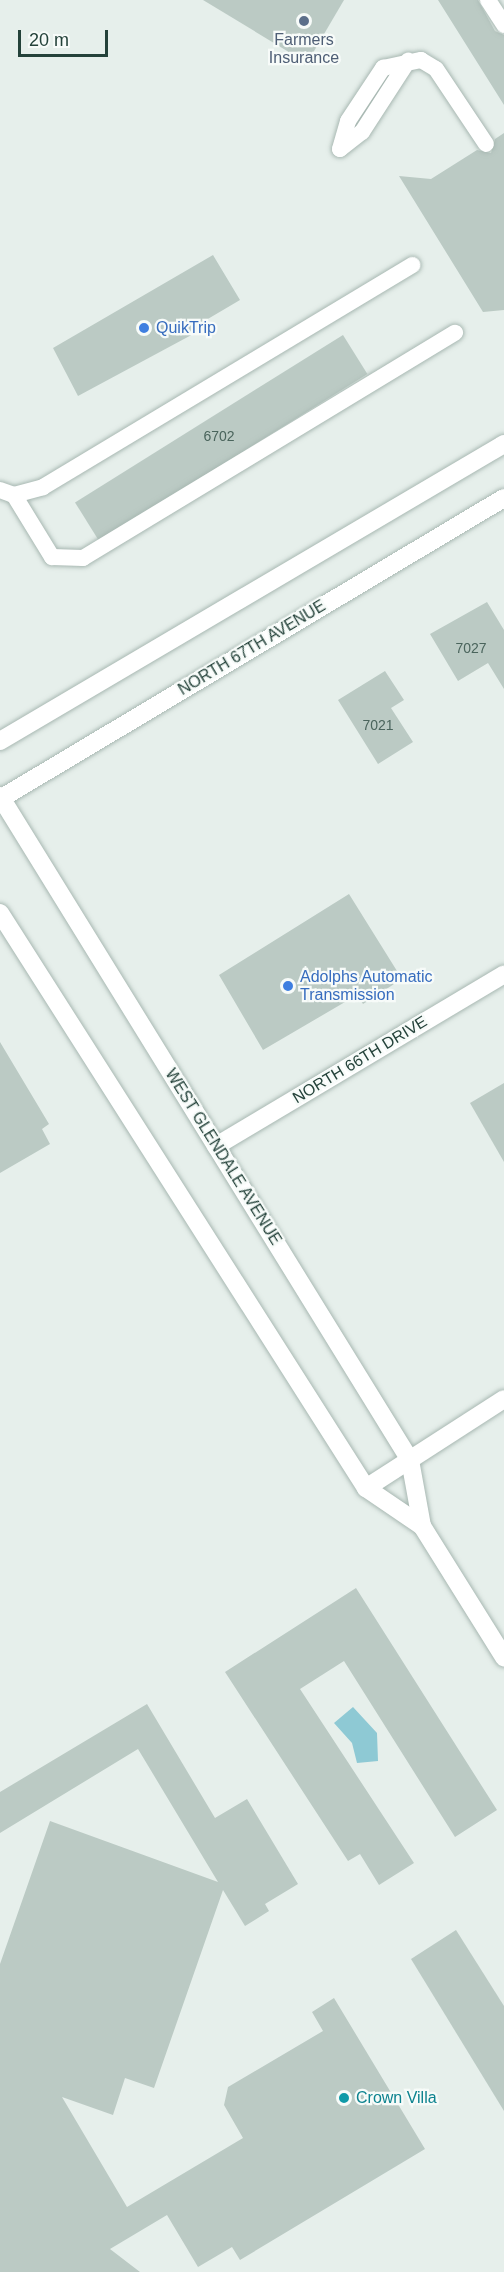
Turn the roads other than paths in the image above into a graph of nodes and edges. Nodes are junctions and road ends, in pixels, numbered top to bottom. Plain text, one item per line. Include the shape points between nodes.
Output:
1 (488, 0) edge
2 (504, 25) edge
3 (486, 144) dead end
4 (340, 149) dead end
5 (412, 265) dead end
6 (454, 333) dead end
7 (504, 444) edge
8 (7, 492) edge
9 (504, 498) edge
10 (0, 741) edge
11 (0, 798) edge
12 (0, 913) edge
13 (504, 974) edge
14 (216, 1146) junction
15 (504, 1398) edge
16 (410, 1460) junction
17 (366, 1488) junction
18 (422, 1526) junction
19 (504, 1657) edge

1 - 2 lane
3 - 4 lane via 436,69 421,60 383,68 348,121
5 - 8 lane via 43,487
6 - 8 lane via 84,558 52,557
7 - 10 main road
9 - 11 main road, NORTH 67TH AVENUE
11 - 14 main road, WEST GLENDALE AVENUE
12 - 17 main road, WEST GLENDALE AVENUE
13 - 14 main road, NORTH 66TH DRIVE
14 - 16 main road, WEST GLENDALE AVENUE
15 - 16 main road
16 - 17 main road
16 - 18 main road, WEST GLENDALE AVENUE
17 - 18 main road, WEST GLENDALE AVENUE
18 - 19 main road, WEST GLENDALE AVENUE

